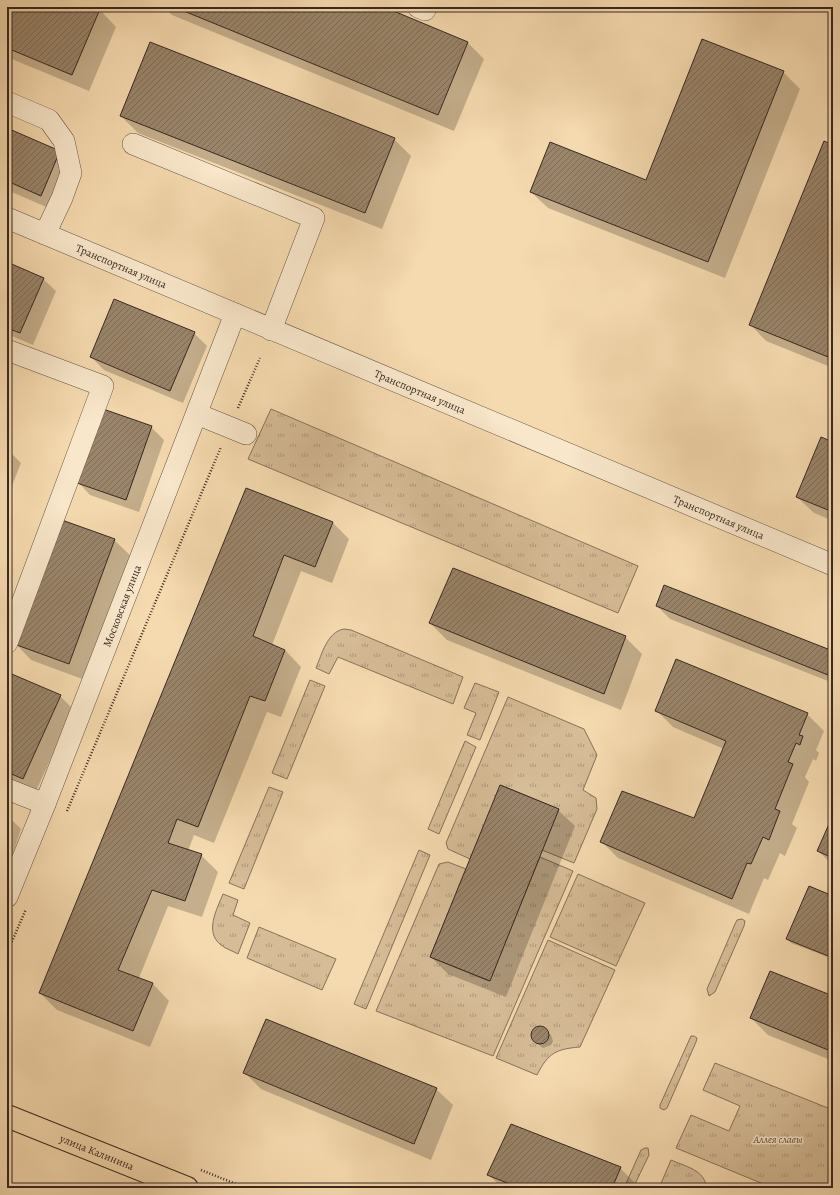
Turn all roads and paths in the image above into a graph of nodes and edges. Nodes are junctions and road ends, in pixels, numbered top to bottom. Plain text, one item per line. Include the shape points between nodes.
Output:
1 (418, 7) edge
2 (426, 7) edge
3 (7, 102) edge
4 (133, 144) dead end
5 (7, 218) edge
6 (45, 234) junction
7 (234, 314) junction
8 (271, 330) junction
9 (7, 350) edge
10 (260, 358) dead end
11 (197, 414) junction
12 (238, 430) junction
13 (833, 565) edge
14 (7, 643) edge
15 (7, 789) edge
16 (45, 804) junction
17 (66, 814) dead end
18 (7, 897) edge
19 (29, 902) dead end
20 (7, 953) edge
21 (7, 1116) edge
22 (186, 1188) edge

1 - 2 street via 425,10
3 - 6 street via 49,120 64,142 71,173
4 - 8 street via 314,218
5 - 6 street, Транспортная улица
6 - 7 street, Транспортная улица
7 - 8 street, Транспортная улица
7 - 11 street, Московская улица
8 - 13 street, Транспортная улица
9 - 14 street via 103,386
10 - 12 path
11 - 12 street
11 - 16 street, Московская улица
12 - 17 path
15 - 16 street
16 - 18 street, Московская улица
19 - 20 path
21 - 22 main road, улица Калинина

